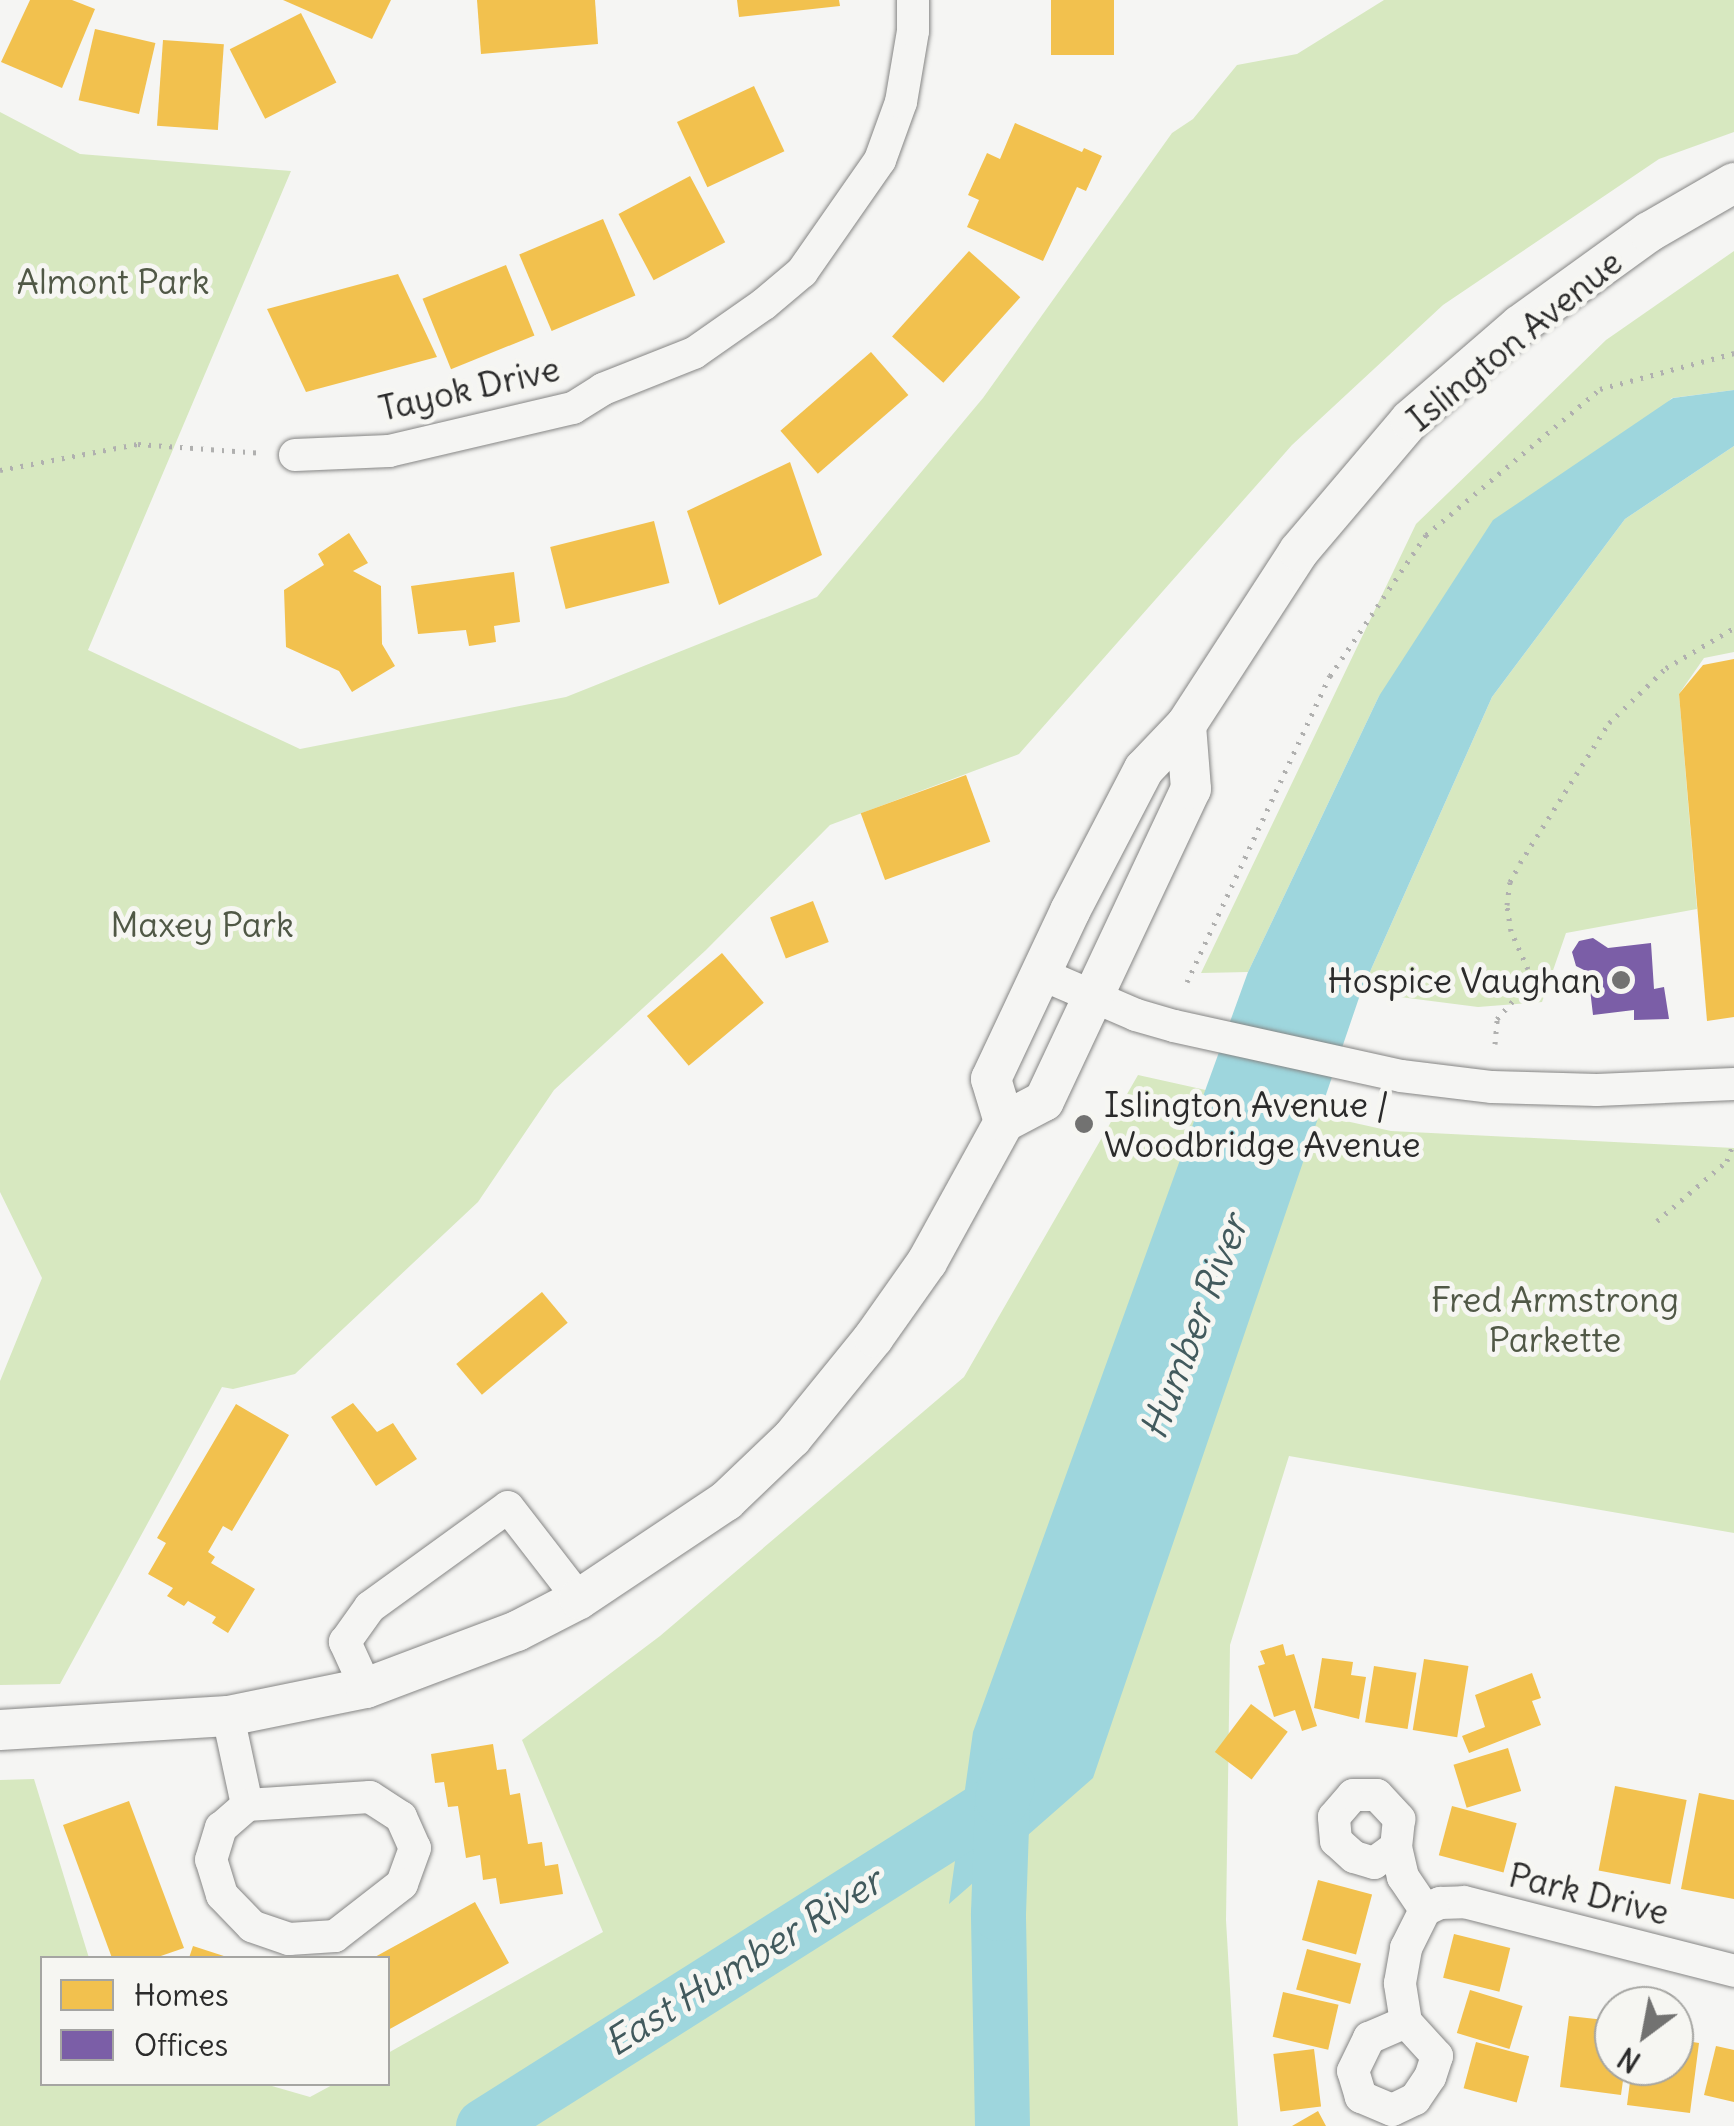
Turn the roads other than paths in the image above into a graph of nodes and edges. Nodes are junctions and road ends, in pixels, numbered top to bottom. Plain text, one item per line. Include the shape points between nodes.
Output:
1 (913, 0) edge
2 (1734, 183) edge
3 (295, 455) road end
4 (1186, 725) junction
5 (1041, 974) junction
6 (1094, 997) junction
7 (1734, 1084) edge
8 (1004, 1122) junction
9 (580, 1598) junction
10 (366, 1688) junction
11 (228, 1716) junction
12 (0, 1730) edge
13 (247, 1805) junction
14 (1396, 1847) dead end
15 (1425, 1910) junction
16 (1734, 1971) edge
17 (1406, 2022) dead end

1 - 3 street, Tayok Drive via 901,102 880,160 802,272 764,304 694,353 556,414 390,451
2 - 4 main road, Islington Avenue via 1649,232 1536,314 1410,420 1298,551
4 - 5 main road, Islington Avenue via 1144,769
4 - 6 main road via 1191,789
5 - 6 street
5 - 8 main road, Islington Avenue via 991,1079
6 - 7 street via 1174,1026 1401,1076 1597,1090
6 - 8 main road via 1044,1101
8 - 9 main road via 927,1262 792,1438 726,1501
9 - 10 main road via 518,1631
9 - 10 street via 508,1507 370,1606 345,1642
10 - 11 main road
11 - 12 main road
11 - 13 street
13 - 13 street via 221,1828 211,1860 222,1896 252,1926 288,1939 336,1936 402,1884 415,1848 401,1817 370,1796
14 - 15 street via 1404,1877
15 - 16 street, Park Drive via 1464,1902
15 - 17 street via 1412,1930 1400,1983

